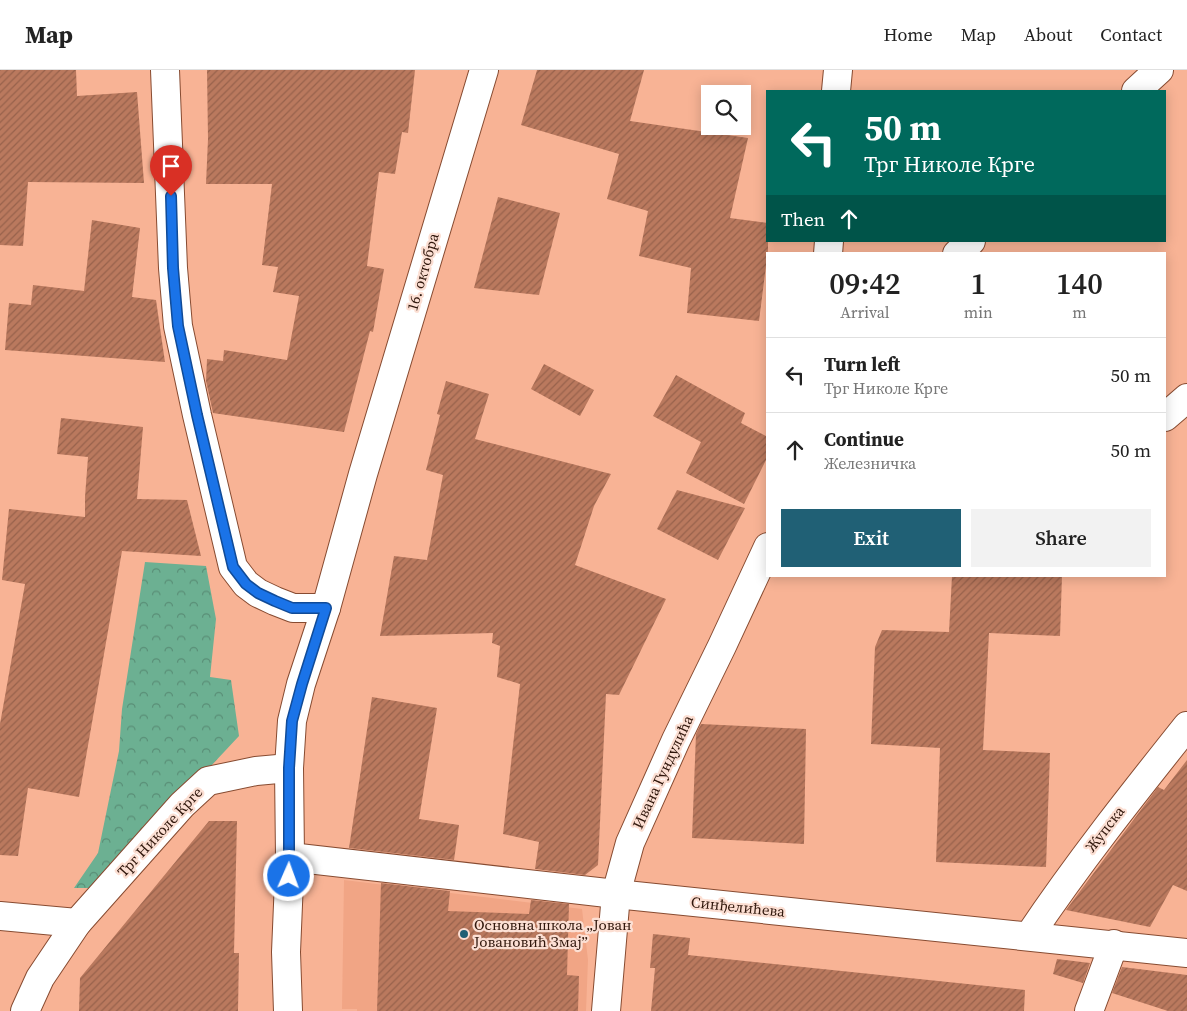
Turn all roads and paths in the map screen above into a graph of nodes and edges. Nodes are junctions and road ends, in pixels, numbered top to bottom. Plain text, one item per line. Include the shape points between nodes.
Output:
1 (165, 70) edge
2 (484, 70) edge
3 (838, 70) edge
4 (1159, 70) edge
5 (836, 90) edge
6 (1137, 90) edge
7 (970, 242) edge
8 (959, 252) edge
9 (1187, 398) edge
10 (1166, 417) edge
11 (766, 551) edge
12 (326, 608) junction
13 (1187, 726) edge
14 (289, 768) junction
15 (290, 857) junction
16 (616, 894) junction
17 (0, 916) edge
18 (77, 923) junction
19 (1029, 936) junction
20 (1114, 944) junction
21 (1187, 952) edge
22 (25, 1011) edge
23 (288, 1011) edge
24 (606, 1011) edge
25 (1089, 1011) edge

1 - 12 street via 178,326 233,567 246,584 275,601 292,608
2 - 12 street, 16. октобра
3 - 5 street
4 - 6 street
7 - 8 street
9 - 10 street
11 - 16 street, Ивана Гундулића via 630,843
12 - 14 street via 292,721
13 - 19 street, Жупска via 1099,837
14 - 15 street
14 - 18 street, Трг Николе Крге via 208,781 182,805
15 - 16 street, Синђелићева
15 - 23 street via 286,952
16 - 19 street, Синђелићева
16 - 24 street, Ивана Гундулића
17 - 18 street
18 - 22 street, Трг Николе Крге via 40,978
19 - 20 street, Синђелићева
20 - 21 street, Синђелићева
20 - 25 street

